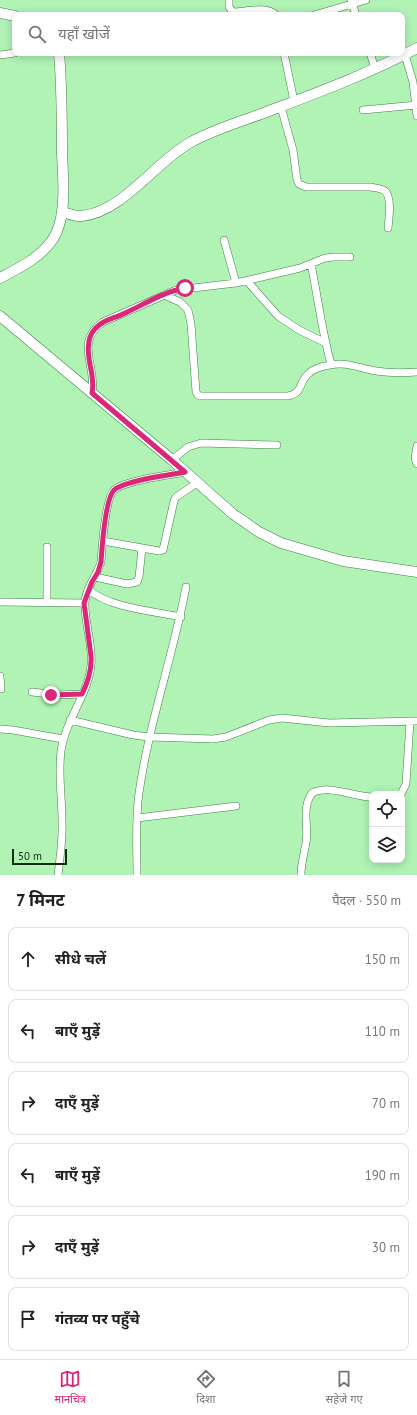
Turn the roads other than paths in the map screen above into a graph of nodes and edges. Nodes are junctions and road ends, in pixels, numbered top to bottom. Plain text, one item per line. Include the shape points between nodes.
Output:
1 (229, 0) edge
2 (366, 0) edge
3 (352, 2) edge
4 (235, 12) edge
5 (235, 12) edge
6 (272, 12) edge
7 (323, 12) edge
8 (355, 12) edge
9 (0, 13) edge
10 (12, 15) edge
11 (417, 48) edge
12 (12, 53) edge
13 (0, 55) edge
14 (405, 55) joint
15 (59, 56) edge
16 (285, 56) edge
17 (371, 56) edge
18 (403, 56) edge
19 (375, 68) junction
20 (294, 101) junction
21 (417, 105) edge
22 (281, 107) junction
23 (364, 110) dead end
24 (417, 116) edge
25 (62, 212) junction
26 (388, 228) dead end
27 (224, 240) dead end
28 (350, 257) dead end
29 (311, 264) junction
30 (0, 278) edge
31 (247, 281) junction
32 (236, 283) junction
33 (164, 295) junction
34 (0, 316) edge
35 (326, 343) junction
36 (331, 364) junction
37 (417, 372) edge
38 (92, 393) junction
39 (277, 445) dead end
40 (417, 446) edge
41 (172, 460) junction
42 (417, 464) edge
43 (185, 472) junction
44 (197, 483) junction
45 (103, 541) junction
46 (47, 547) dead end
47 (142, 548) junction
48 (417, 572) edge
49 (95, 577) junction
50 (186, 587) dead end
51 (89, 590) junction
52 (0, 602) edge
53 (47, 603) junction
54 (84, 603) junction
55 (181, 616) junction
56 (0, 676) edge
57 (1, 689) edge
58 (32, 692) dead end
59 (82, 694) junction
60 (70, 720) junction
61 (413, 721) edge
62 (0, 729) edge
63 (149, 737) junction
64 (63, 739) junction
65 (402, 791) edge
66 (369, 797) edge
67 (236, 806) dead end
68 (137, 818) junction
69 (58, 875) edge
70 (137, 875) edge
71 (301, 875) edge

1 - 4 street via 229,6
2 - 3 street
3 - 7 street
3 - 8 street
5 - 6 street
9 - 10 street
11 - 14 street
12 - 13 street
14 - 21 street
15 - 25 street
16 - 20 street
17 - 19 street
18 - 19 street
19 - 20 street
20 - 22 street
21 - 23 street
21 - 24 street
22 - 25 street via 190,142 107,207 81,216
22 - 26 street via 299,184 306,187 379,188 388,195
25 - 30 street via 57,231 47,246 26,264
27 - 32 street
28 - 29 street via 334,256
29 - 31 street
29 - 35 street
31 - 32 street
31 - 35 street via 278,316
32 - 33 street via 185,288
33 - 36 street via 180,302 188,310 198,395 288,396 298,392 303,379 309,373
33 - 38 street via 97,326 89,340 88,354 94,386
34 - 38 street
35 - 36 street
36 - 37 street via 341,363 376,371
38 - 41 street
39 - 41 street via 200,443 188,446
40 - 42 street
41 - 43 street
43 - 44 street
43 - 45 street via 155,477 114,490 108,500
44 - 47 street via 176,497 163,550
44 - 48 street via 233,514 281,543 343,561
45 - 47 street
45 - 49 street via 101,562
46 - 53 street
47 - 49 street via 137,582 127,584
49 - 51 street
50 - 55 street
51 - 54 street
51 - 55 street via 100,598 116,604
52 - 53 street
53 - 54 street
54 - 59 street via 92,665
55 - 63 street
56 - 57 street
58 - 59 street
59 - 60 street
60 - 63 street
60 - 64 street
61 - 63 street via 329,723 282,718 213,739
61 - 65 street via 406,784
62 - 64 street
63 - 68 street
64 - 69 street via 60,767 62,847
66 - 71 street via 323,789 312,793 306,805 306,838
67 - 68 street
68 - 70 street

